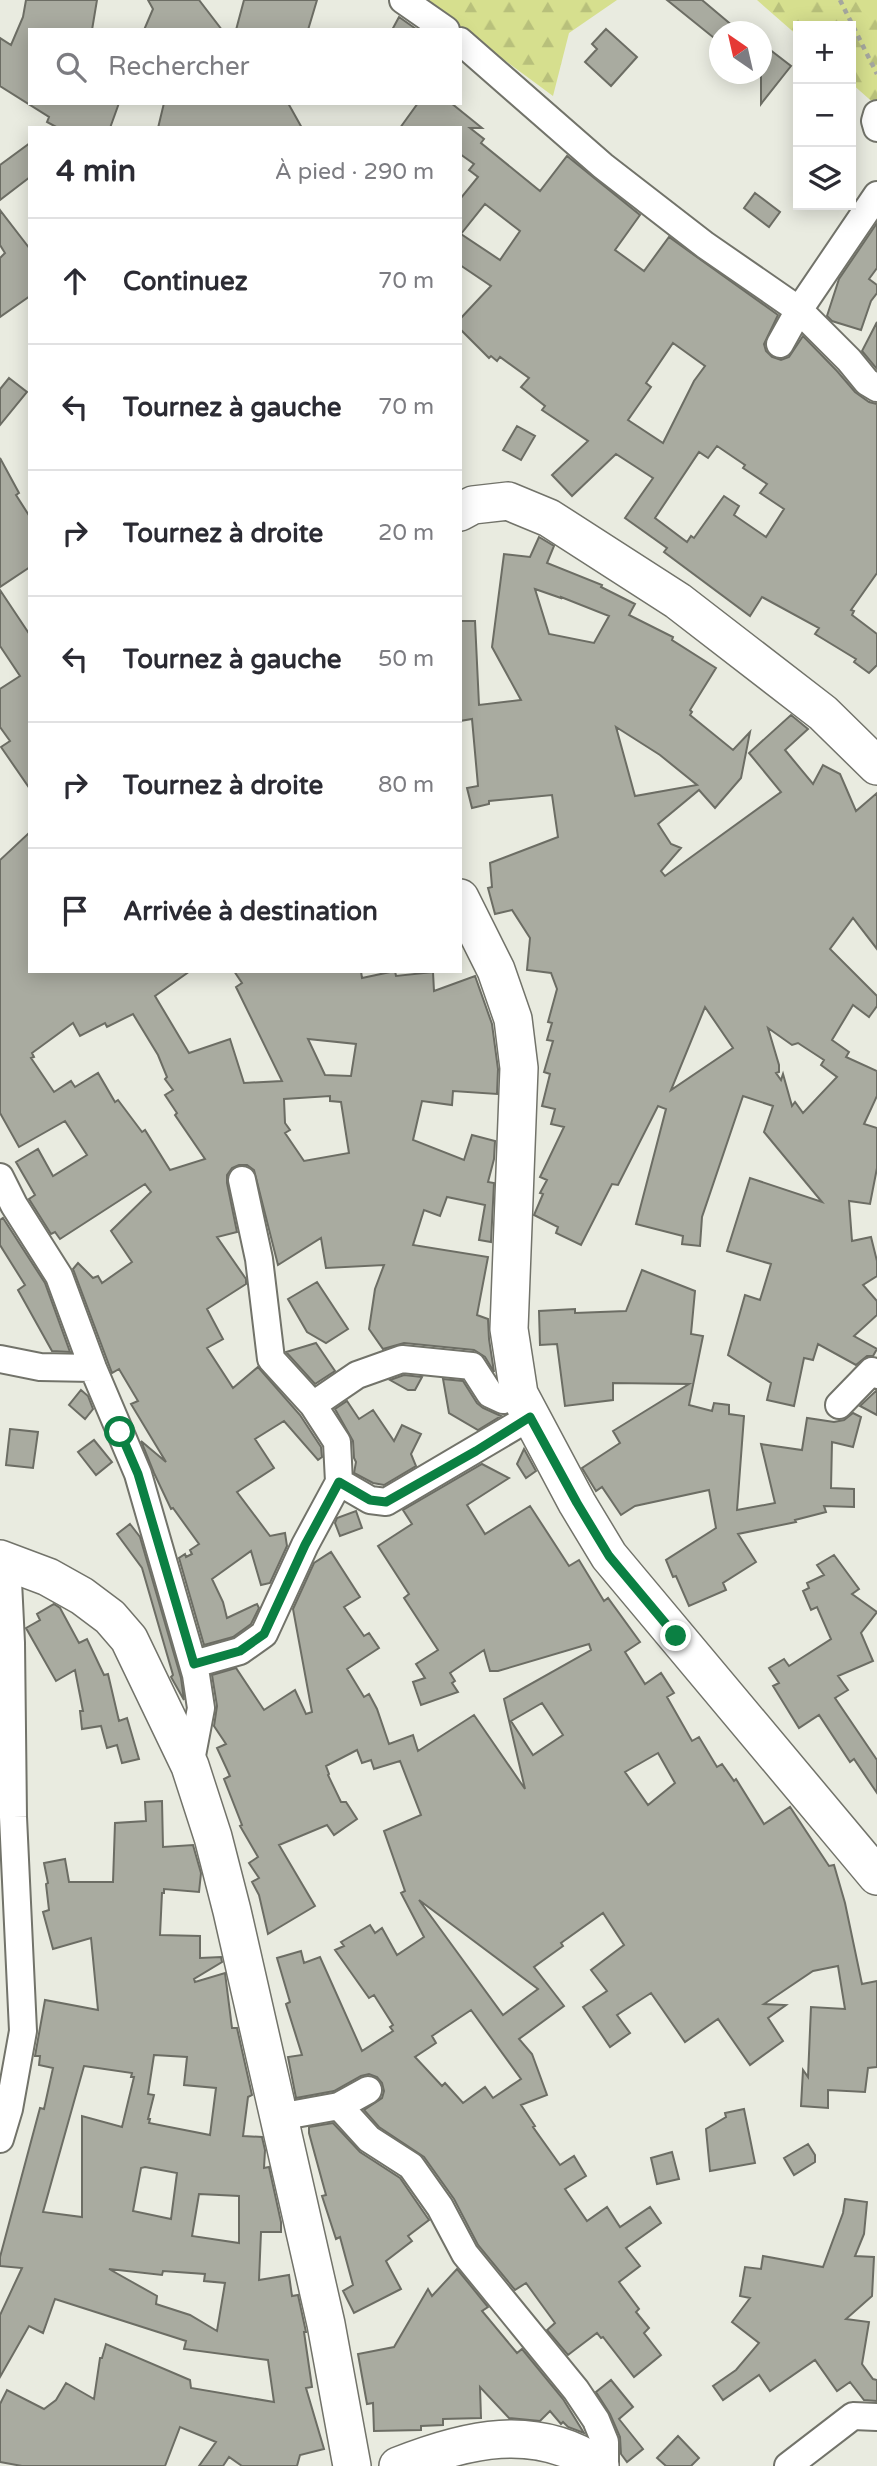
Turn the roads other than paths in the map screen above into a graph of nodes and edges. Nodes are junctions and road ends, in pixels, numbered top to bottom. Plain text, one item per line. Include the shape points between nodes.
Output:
1 (403, 0) edge
2 (443, 28) edge
3 (462, 43) edge
4 (877, 114) edge
5 (877, 128) edge
6 (877, 195) edge
7 (799, 310) junction
8 (780, 344) dead end
9 (877, 388) edge
10 (462, 511) edge
11 (877, 766) edge
12 (462, 902) edge
13 (0, 1177) edge
14 (243, 1180) dead end
15 (0, 1359) edge
16 (93, 1368) junction
17 (877, 1375) edge
18 (313, 1405) junction
19 (838, 1405) dead end
20 (525, 1406) junction
21 (339, 1482) junction
22 (4, 1560) edge
23 (194, 1664) junction
24 (190, 1766) junction
25 (877, 1876) edge
26 (368, 2090) dead end
27 (338, 2106) junction
28 (279, 2117) junction
29 (0, 2139) edge
30 (877, 2417) edge
31 (352, 2466) edge
32 (398, 2466) edge
33 (602, 2466) edge
34 (788, 2466) edge

1 - 2 street
3 - 7 street via 603,166 705,246
4 - 5 street
6 - 7 street
7 - 8 street
7 - 9 street
10 - 11 street via 508,501 549,518 678,601 823,713
12 - 20 street via 496,970 513,1019 518,1056 509,1329
13 - 16 street via 59,1276
14 - 18 street via 259,1259 271,1359
15 - 16 street via 40,1367
16 - 23 street via 138,1474
17 - 19 street via 872,1371
18 - 20 street via 356,1376 402,1359 472,1366 490,1394
18 - 21 street via 337,1442
20 - 21 street via 476,1451 386,1502 370,1500
20 - 25 street via 609,1556
21 - 23 street via 264,1634 240,1651
22 - 24 street via 48,1577 110,1617 128,1639
22 - 29 street via 11,1643 23,2031
23 - 24 street via 201,1708
24 - 28 street via 232,1911
26 - 27 street
27 - 28 street
27 - 33 street via 369,2139 411,2166 465,2254 576,2390 605,2442
28 - 31 street via 326,2324
30 - 34 street via 853,2416
32 - 33 street via 486,2439 548,2441

